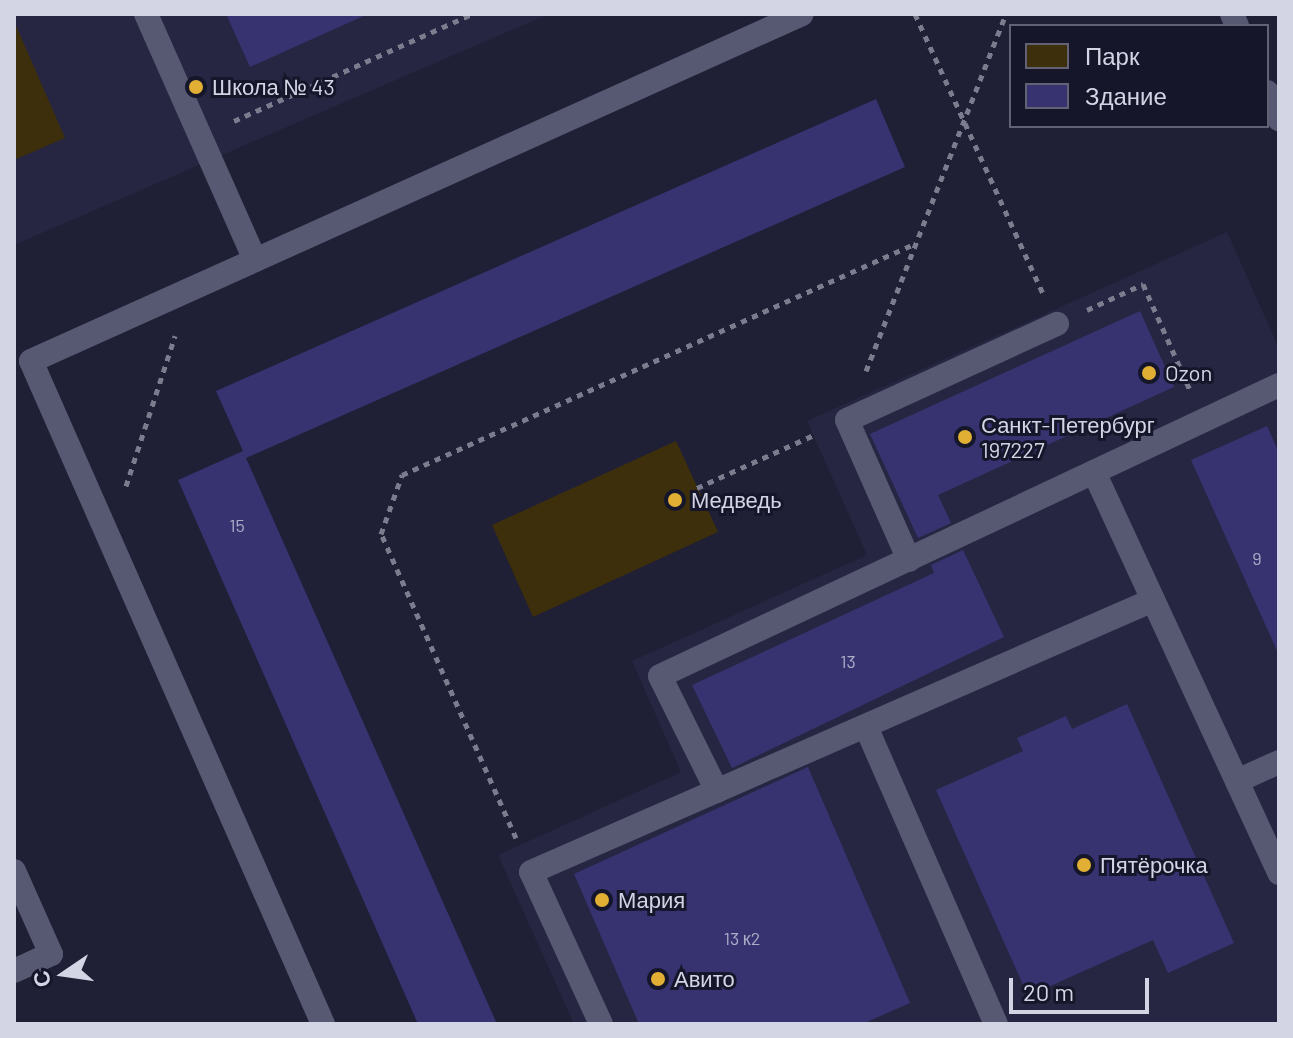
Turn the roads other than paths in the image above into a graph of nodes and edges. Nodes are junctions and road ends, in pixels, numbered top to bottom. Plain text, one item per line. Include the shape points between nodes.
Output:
1 (146, 14) edge
2 (802, 14) edge
3 (1269, 96) edge
4 (1279, 119) edge
5 (255, 260) junction
6 (1057, 324) road end
7 (1278, 387) edge
8 (1094, 472) junction
9 (909, 560) junction
10 (1153, 600) junction
11 (867, 729) junction
12 (1279, 762) edge
13 (1237, 781) junction
14 (717, 791) junction
15 (14, 871) edge
16 (1279, 873) edge
17 (14, 971) edge
18 (323, 1024) edge
19 (601, 1024) edge
20 (996, 1024) edge

1 - 5 lane
2 - 5 lane
3 - 4 lane
5 - 18 lane via 31,361
6 - 9 lane via 847,420
7 - 8 lane
8 - 9 lane
8 - 10 lane
9 - 14 lane via 660,676
10 - 11 lane
10 - 13 lane
11 - 14 lane
11 - 20 lane
12 - 13 lane
13 - 16 lane
14 - 19 lane via 531,872
15 - 17 lane via 51,954

